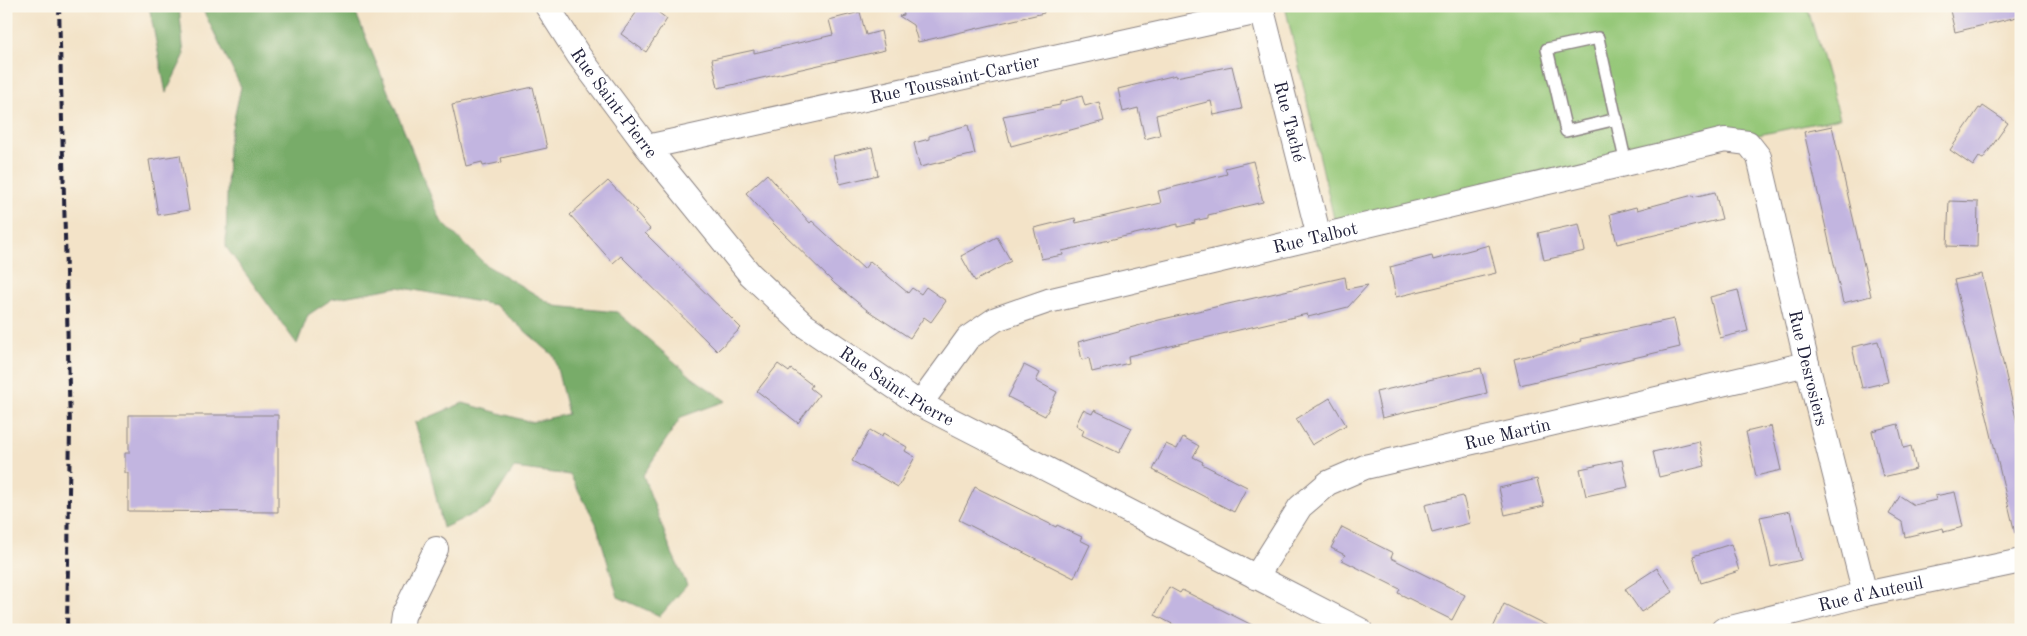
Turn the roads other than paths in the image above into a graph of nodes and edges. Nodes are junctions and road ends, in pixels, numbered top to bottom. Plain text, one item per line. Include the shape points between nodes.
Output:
1 (548, 6) edge
2 (1262, 9) edge
3 (1617, 119) junction
4 (1748, 143) joint
5 (647, 147) junction
6 (1626, 164) junction
7 (1319, 237) junction
8 (1806, 364) junction
9 (920, 404) junction
10 (436, 549) dead end
11 (2021, 561) edge
12 (1256, 576) junction
13 (1865, 594) junction
14 (401, 630) edge
15 (1360, 630) edge
16 (1723, 630) edge

1 - 5 street, Rue Saint-Pierre via 579,56
2 - 5 street, Rue Toussaint-Cartier
2 - 7 street, Rue Taché
3 - 3 lane via 1598,38 1547,49 1566,131
3 - 6 lane
4 - 6 street, Rue Talbot via 1724,140
4 - 8 street, Rue Desrosiers via 1759,156
5 - 9 street, Rue Saint-Pierre via 750,274 804,325
6 - 7 street, Rue Talbot
7 - 9 street, Rue Talbot via 1048,301 996,319 968,338
8 - 12 street, Rue Martin via 1365,467 1328,483 1300,507
8 - 13 street, Rue Desrosiers
9 - 12 street, Rue Saint-Pierre
10 - 14 street via 403,616
11 - 13 street, Rue d'Auteuil
12 - 15 street, Rue Saint-Pierre
13 - 16 street, Rue d'Auteuil

